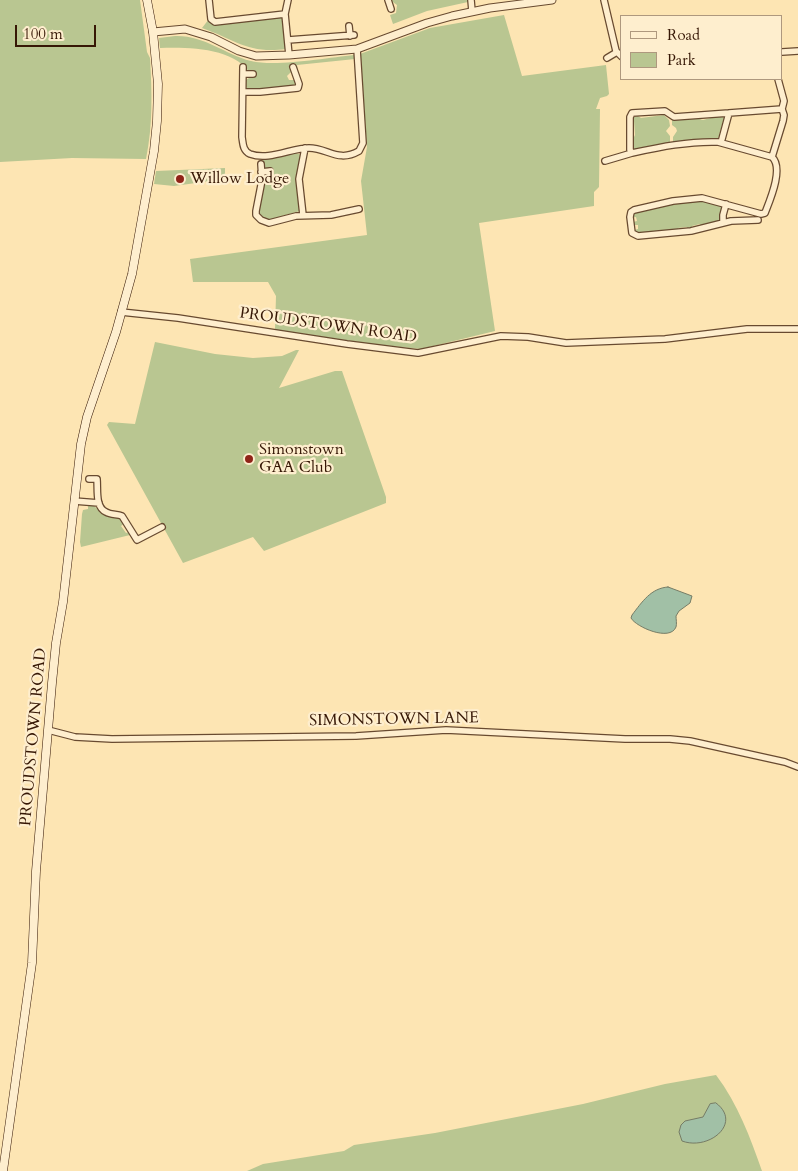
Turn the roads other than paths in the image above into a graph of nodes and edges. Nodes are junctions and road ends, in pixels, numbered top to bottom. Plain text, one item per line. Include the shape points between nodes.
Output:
1 (147, 0) edge
2 (209, 0) edge
3 (288, 0) edge
4 (388, 0) edge
5 (471, 0) edge
6 (552, 0) edge
7 (604, 0) edge
8 (391, 9) dead end
9 (472, 12) junction
10 (285, 14) junction
11 (349, 26) dead end
12 (153, 32) junction
13 (288, 40) junction
14 (357, 49) junction
15 (798, 51) edge
16 (783, 52) edge
17 (619, 54) edge
18 (289, 55) junction
19 (606, 58) dead end
20 (292, 67) dead end
21 (253, 74) dead end
22 (295, 74) junction
23 (288, 77) dead end
24 (778, 80) edge
25 (243, 92) junction
26 (782, 109) junction
27 (729, 113) junction
28 (722, 140) dead end
29 (305, 148) junction
30 (632, 154) junction
31 (772, 157) junction
32 (605, 161) dead end
33 (261, 164) dead end
34 (270, 171) dead end
35 (261, 172) junction
36 (726, 204) junction
37 (359, 209) dead end
38 (350, 211) junction
39 (303, 215) junction
40 (351, 218) dead end
41 (758, 220) dead end
42 (723, 223) junction
43 (121, 312) junction
44 (798, 329) edge
45 (90, 479) dead end
46 (74, 501) junction
47 (99, 503) junction
48 (162, 527) dead end
49 (48, 730) junction
50 (798, 767) edge
51 (3, 1171) edge

1 - 12 main road, PROUDSTOWN ROAD
2 - 10 street via 210,16 215,22
3 - 10 street
4 - 8 street
5 - 9 street
6 - 9 street
7 - 17 street
9 - 14 street via 427,23
10 - 13 street
11 - 13 street via 352,35
12 - 18 street via 186,29 247,54 259,57
12 - 43 main road, PROUDSTOWN ROAD via 158,84 157,122 142,222
13 - 18 street
14 - 18 street
14 - 29 street via 362,148 344,156
15 - 16 street
17 - 19 street
20 - 22 street
21 - 25 street via 243,70
22 - 23 street
22 - 25 street via 299,86 295,90
24 - 26 street via 784,101
25 - 29 street via 242,137 247,152 266,155
26 - 27 street
26 - 31 street via 783,124
27 - 28 street
27 - 30 street via 674,116 665,110 632,113
29 - 39 street via 299,179
30 - 31 street via 673,145 718,142
30 - 32 street
31 - 36 street via 777,173 765,213
33 - 35 street
34 - 35 street
35 - 39 street via 256,210 258,218 269,223
36 - 42 street
36 - 42 street via 702,198 680,199 634,210 630,217 632,233 638,236 691,231
37 - 38 street
38 - 39 street via 322,216
38 - 40 street
41 - 42 street
43 - 44 street, PROUDSTOWN ROAD via 418,353 501,336 566,343 665,339 747,329
43 - 46 main road, PROUDSTOWN ROAD via 86,417
45 - 47 street via 97,479
46 - 47 street
46 - 49 main road, PROUDSTOWN ROAD
47 - 48 street via 104,511 119,514 125,519 137,540
49 - 50 street, SIMONSTOWN LANE via 76,737 112,739 356,736 446,730 670,739
49 - 51 main road, PROUDSTOWN ROAD via 32,962

